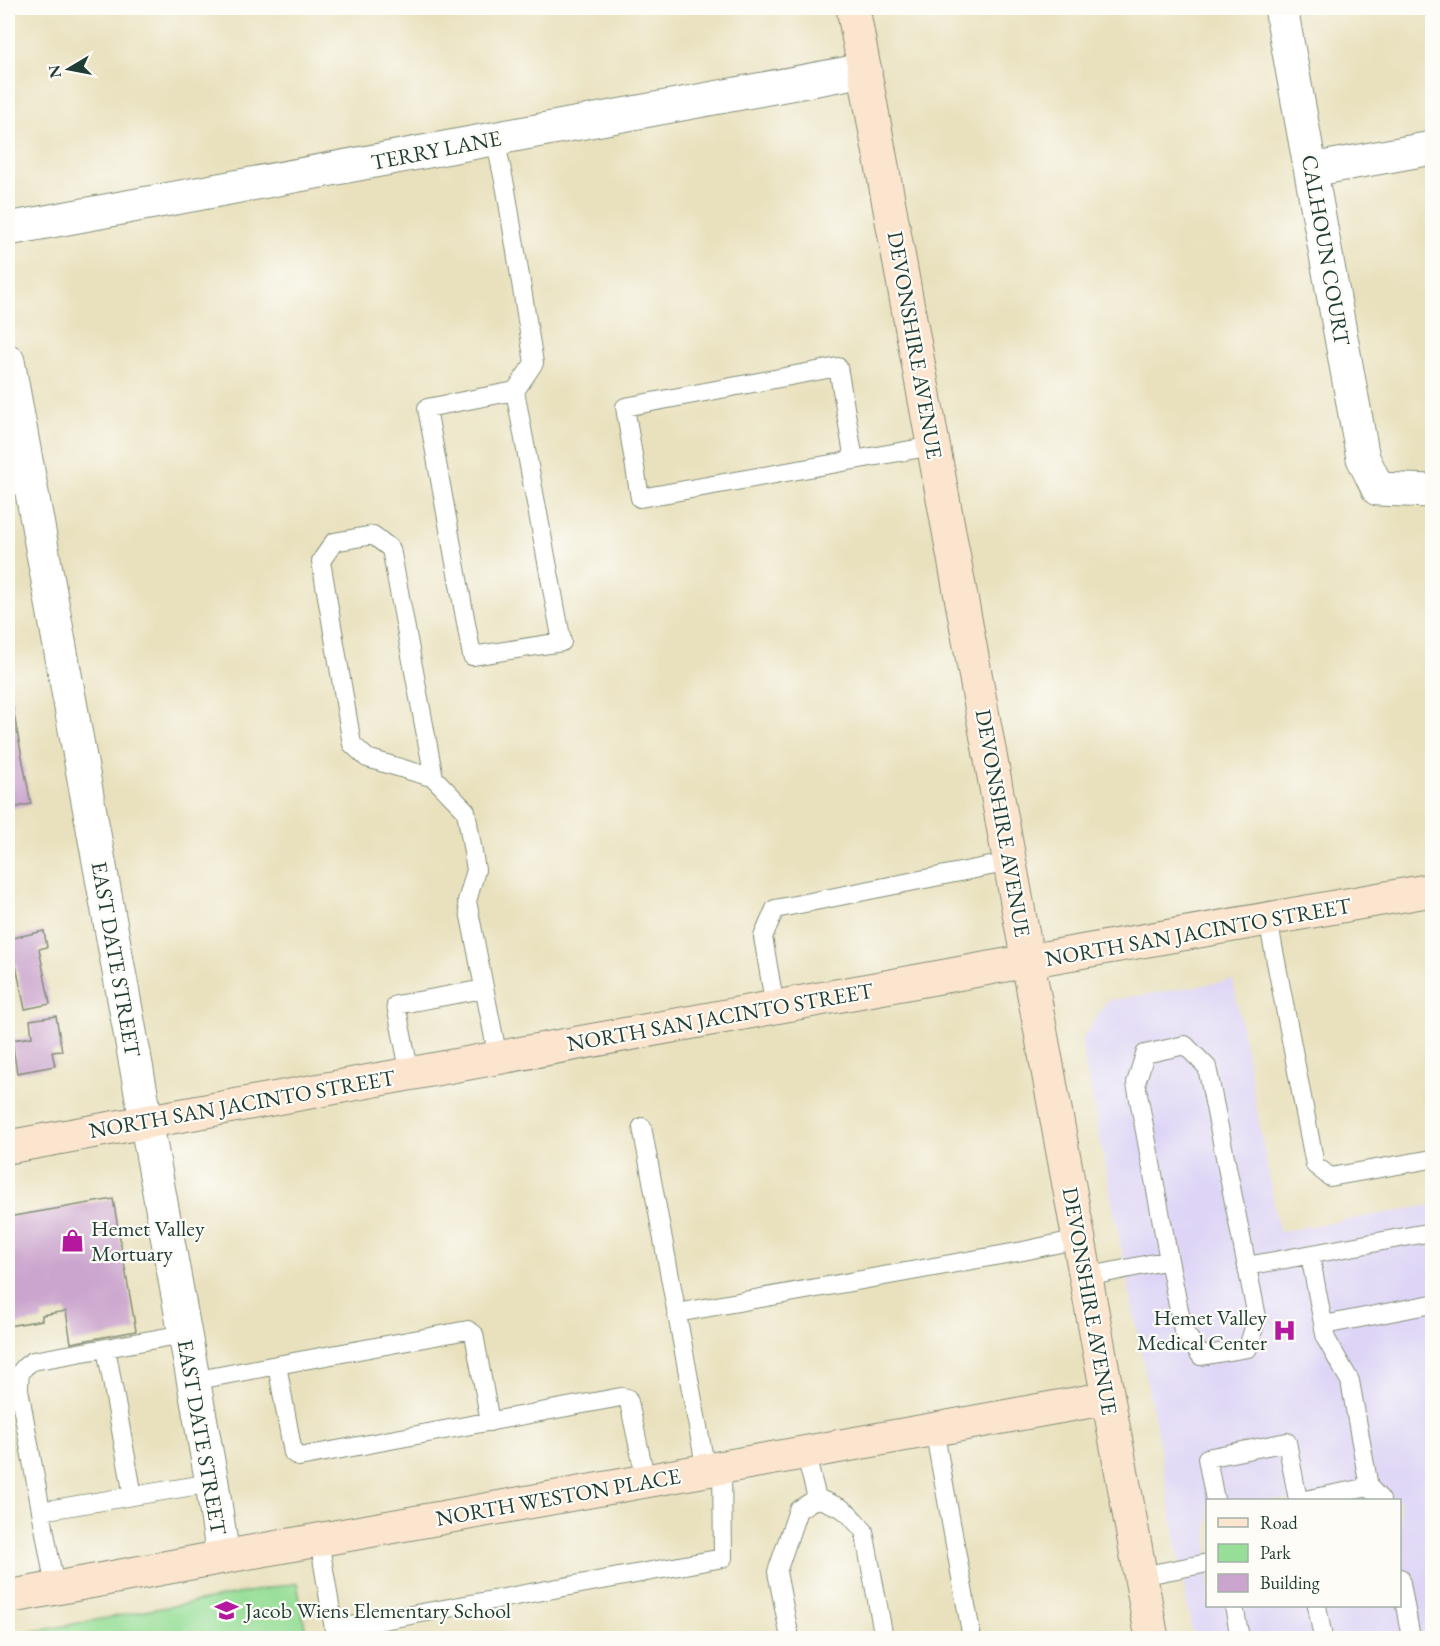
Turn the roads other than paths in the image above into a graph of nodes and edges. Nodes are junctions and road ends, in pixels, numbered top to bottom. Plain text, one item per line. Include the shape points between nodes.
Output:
1 (853, 8) edge
2 (1281, 8) edge
3 (865, 70) junction
4 (495, 139) junction
5 (1432, 148) edge
6 (1311, 170) junction
7 (8, 229) edge
8 (8, 361) edge
9 (516, 391) junction
10 (933, 446) junction
11 (854, 460) junction
12 (1432, 491) edge
13 (434, 778) junction
14 (1010, 862) junction
15 (1432, 890) edge
16 (1268, 920) junction
17 (1028, 961) junction
18 (484, 989) junction
19 (775, 1007) junction
20 (498, 1058) junction
21 (410, 1074) junction
22 (145, 1122) junction
23 (642, 1127) dead end
24 (8, 1147) edge
25 (1432, 1159) edge
26 (1432, 1232) edge
27 (1079, 1239) junction
28 (1310, 1255) junction
29 (1169, 1260) junction
30 (1247, 1266) junction
31 (1086, 1276) junction
32 (1432, 1304) edge
33 (677, 1313) junction
34 (1324, 1325) junction
35 (184, 1334) junction
36 (106, 1348) junction
37 (277, 1365) junction
38 (193, 1381) junction
39 (1108, 1398) junction
40 (490, 1422) junction
41 (934, 1429) junction
42 (805, 1452) junction
43 (714, 1469) junction
44 (646, 1481) junction
45 (212, 1483) junction
46 (1375, 1494) edge
47 (133, 1496) junction
48 (817, 1498) junction
49 (1215, 1499) edge
50 (1298, 1499) edge
51 (1317, 1499) edge
52 (41, 1511) junction
53 (319, 1540) junction
54 (223, 1557) junction
55 (1206, 1563) edge
56 (1141, 1575) junction
57 (1401, 1583) edge
58 (56, 1588) junction
59 (8, 1598) edge
60 (1234, 1607) edge
61 (1317, 1607) edge
62 (790, 1638) edge
63 (884, 1638) edge
64 (972, 1638) edge
65 (1152, 1638) edge
66 (1240, 1638) edge
67 (1323, 1638) edge
68 (1411, 1638) edge

1 - 3 street, DEVONSHIRE AVENUE
2 - 6 street, CALHOUN COURT
3 - 4 street, TERRY LANE
3 - 10 street, DEVONSHIRE AVENUE
4 - 7 street, TERRY LANE
4 - 9 lane via 534,363
5 - 6 street
6 - 12 street, CALHOUN COURT via 1363,458 1378,489
8 - 22 street, EAST DATE STREET
9 - 9 lane via 562,642 472,656 427,408
10 - 11 lane
10 - 14 street, DEVONSHIRE AVENUE
11 - 11 lane via 640,498 625,407 838,368
13 - 13 lane via 391,549 373,535 334,542 321,561 352,744 367,758
13 - 18 lane via 466,811 476,870 467,902
14 - 17 street, DEVONSHIRE AVENUE
14 - 19 lane via 775,909 763,937
15 - 16 street, NORTH SAN JACINTO STREET
16 - 17 street, NORTH SAN JACINTO STREET
16 - 25 lane via 1314,1165 1330,1177
17 - 19 street, NORTH SAN JACINTO STREET
17 - 27 street, DEVONSHIRE AVENUE
18 - 20 lane
18 - 21 lane via 396,1005
19 - 20 street, NORTH SAN JACINTO STREET
20 - 21 street, NORTH SAN JACINTO STREET
21 - 22 street, NORTH SAN JACINTO STREET
22 - 24 street, NORTH SAN JACINTO STREET
22 - 35 street, EAST DATE STREET
23 - 33 lane
26 - 28 lane
27 - 31 street, DEVONSHIRE AVENUE
27 - 33 lane
28 - 30 lane
28 - 34 lane
29 - 30 lane via 1183,1330 1201,1356 1248,1348 1257,1317
29 - 30 lane via 1136,1083 1145,1054 1185,1045 1207,1067
29 - 31 lane
31 - 39 street, DEVONSHIRE AVENUE
32 - 34 lane
33 - 43 lane
34 - 46 lane via 1326,1339 1350,1381
35 - 36 lane
35 - 38 street, EAST DATE STREET
36 - 47 lane
36 - 52 lane via 33,1361 24,1366 20,1376
37 - 38 lane
37 - 40 lane via 293,1453 299,1457
37 - 40 lane via 468,1330 474,1334
38 - 45 street, EAST DATE STREET
39 - 41 street, NORTH WESTON PLACE
39 - 56 street, DEVONSHIRE AVENUE
40 - 44 lane via 627,1398
41 - 42 street, NORTH WESTON PLACE
41 - 64 lane
42 - 43 street, NORTH WESTON PLACE
42 - 48 lane
43 - 44 street, NORTH WESTON PLACE
43 - 53 lane via 723,1558 334,1629
44 - 53 street, NORTH WESTON PLACE
45 - 47 lane
45 - 54 street, EAST DATE STREET
46 - 51 lane
47 - 52 lane
48 - 62 lane via 798,1510 777,1572
48 - 63 lane via 841,1508 864,1531
49 - 50 lane via 1207,1458 1287,1442
52 - 58 lane
53 - 54 street, NORTH WESTON PLACE
54 - 58 street, NORTH WESTON PLACE
55 - 56 lane
56 - 65 street, DEVONSHIRE AVENUE
57 - 68 lane
58 - 59 street, NORTH WESTON PLACE
60 - 66 lane
61 - 67 lane

